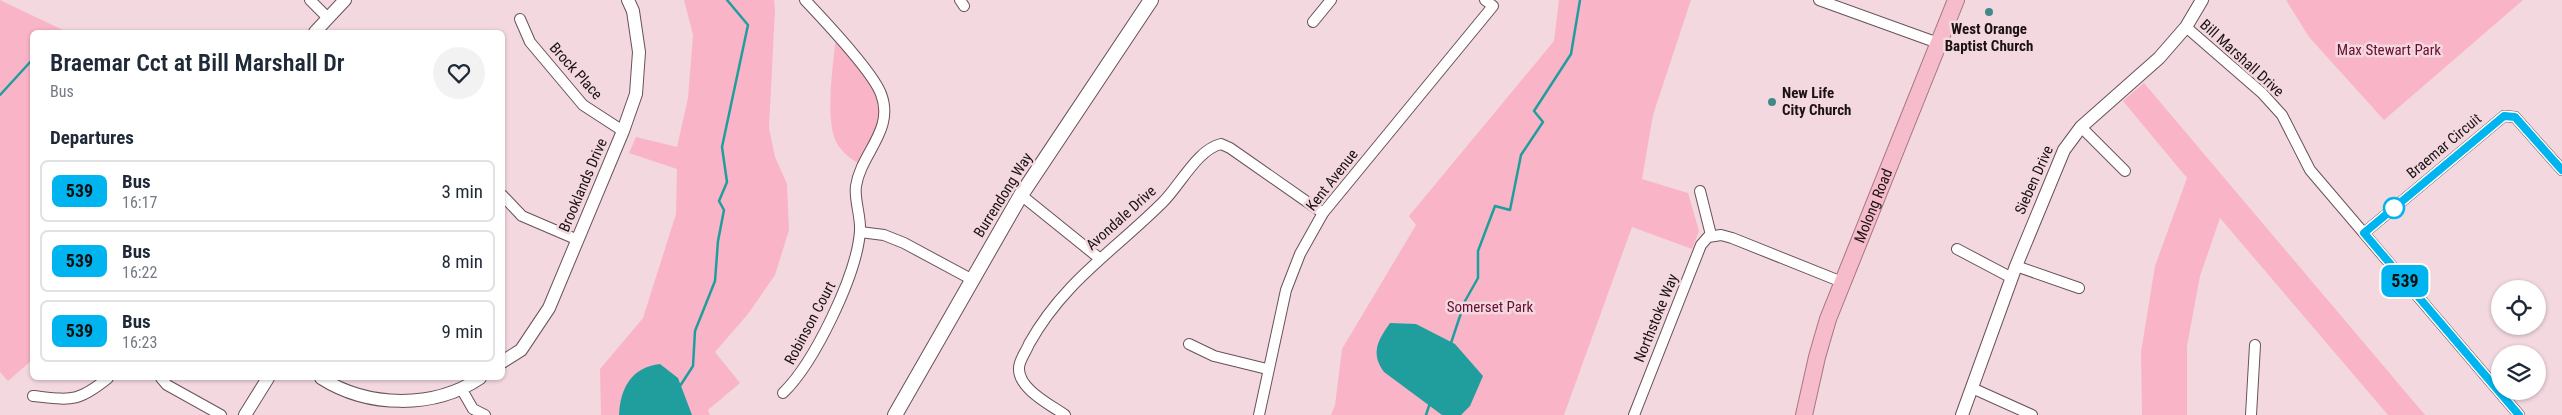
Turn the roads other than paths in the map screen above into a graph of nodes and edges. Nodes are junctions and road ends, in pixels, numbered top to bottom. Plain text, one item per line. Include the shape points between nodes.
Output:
1 (310, 0) edge
2 (345, 0) edge
3 (628, 0) edge
4 (805, 0) edge
5 (1151, 0) edge
6 (1331, 0) edge
7 (1485, 0) edge
8 (1819, 0) edge
9 (1956, 0) edge
10 (2202, 0) edge
11 (327, 17) junction
12 (520, 19) dead end
13 (1313, 22) dead end
14 (2186, 27) junction
15 (317, 30) edge
16 (1938, 44) junction
17 (2081, 127) junction
18 (623, 131) junction
19 (2562, 170) edge
20 (2125, 171) dead end
21 (1700, 191) dead end
22 (1021, 195) junction
23 (505, 198) edge
24 (1323, 214) junction
25 (860, 232) junction
26 (2364, 233) junction
27 (1711, 235) junction
28 (578, 240) junction
29 (1957, 248) dead end
30 (1099, 258) junction
31 (2014, 272) junction
32 (971, 279) junction
33 (1842, 282) junction
34 (2079, 288) dead end
35 (1189, 344) dead end
36 (2255, 345) dead end
37 (505, 360) edge
38 (1267, 369) junction
39 (105, 380) edge
40 (164, 380) edge
41 (267, 380) edge
42 (325, 380) edge
43 (477, 380) edge
44 (1972, 388) junction
45 (462, 390) junction
46 (783, 393) dead end
47 (33, 396) dead end
48 (221, 415) edge
49 (245, 415) edge
50 (485, 415) edge
51 (895, 415) edge
52 (1065, 415) edge
53 (1259, 415) edge
54 (1634, 415) edge
55 (1804, 415) edge
56 (1962, 415) edge
57 (2032, 415) edge
58 (2251, 415) edge
59 (2519, 415) edge

1 - 11 street
2 - 11 street
3 - 18 street, Brooklands Drive via 633,11 639,52 636,94
4 - 25 street, Robinson Court via 869,74 881,94 886,115 878,140 862,166 856,187
5 - 22 main road, Burrendong Way
6 - 13 street
7 - 24 street, Kent Avenue via 1493,6
8 - 16 street
9 - 16 highway, Molong Road
10 - 14 street, Sieben Drive
11 - 15 street
12 - 18 street, Brock Place via 530,42 583,105
14 - 17 street, Sieben Drive via 2159,58
14 - 26 street, Bill Marshall Drive via 2262,93 2282,115 2310,170
16 - 33 highway, Molong Road
17 - 20 street
17 - 31 street, Sieben Drive via 2052,174
18 - 28 street, Brooklands Drive
19 - 26 street, Braemar Circuit via 2515,117 2504,116
21 - 27 street
22 - 30 street
22 - 32 main road, Burrendong Way
23 - 28 street via 522,216
24 - 30 street, Avondale Drive via 1221,144 1205,151 1170,196
24 - 38 street, Kent Avenue via 1300,254 1286,290
25 - 32 street via 884,234
25 - 46 street, Robinson Court via 848,282 834,312 796,380
26 - 59 street, Bill Marshall Drive
27 - 33 street via 1732,238
27 - 54 street, Northstoke Way via 1701,245
28 - 37 street, Brooklands Drive via 549,308 521,350
29 - 31 street
30 - 52 street, Avondale Drive via 1047,315 1020,363 1021,378 1026,386
31 - 34 street
31 - 44 street, Sieben Drive
32 - 51 main road, Burrendong Way
33 - 55 highway, Molong Road via 1817,357
35 - 38 street via 1214,356
36 - 58 street
38 - 53 street, Kent Avenue
39 - 47 street via 89,393 70,400
40 - 48 street
41 - 49 street
42 - 45 street via 338,388 381,400 430,399
43 - 45 street
44 - 56 street, Sieben Drive
44 - 57 street
45 - 50 street via 474,409

